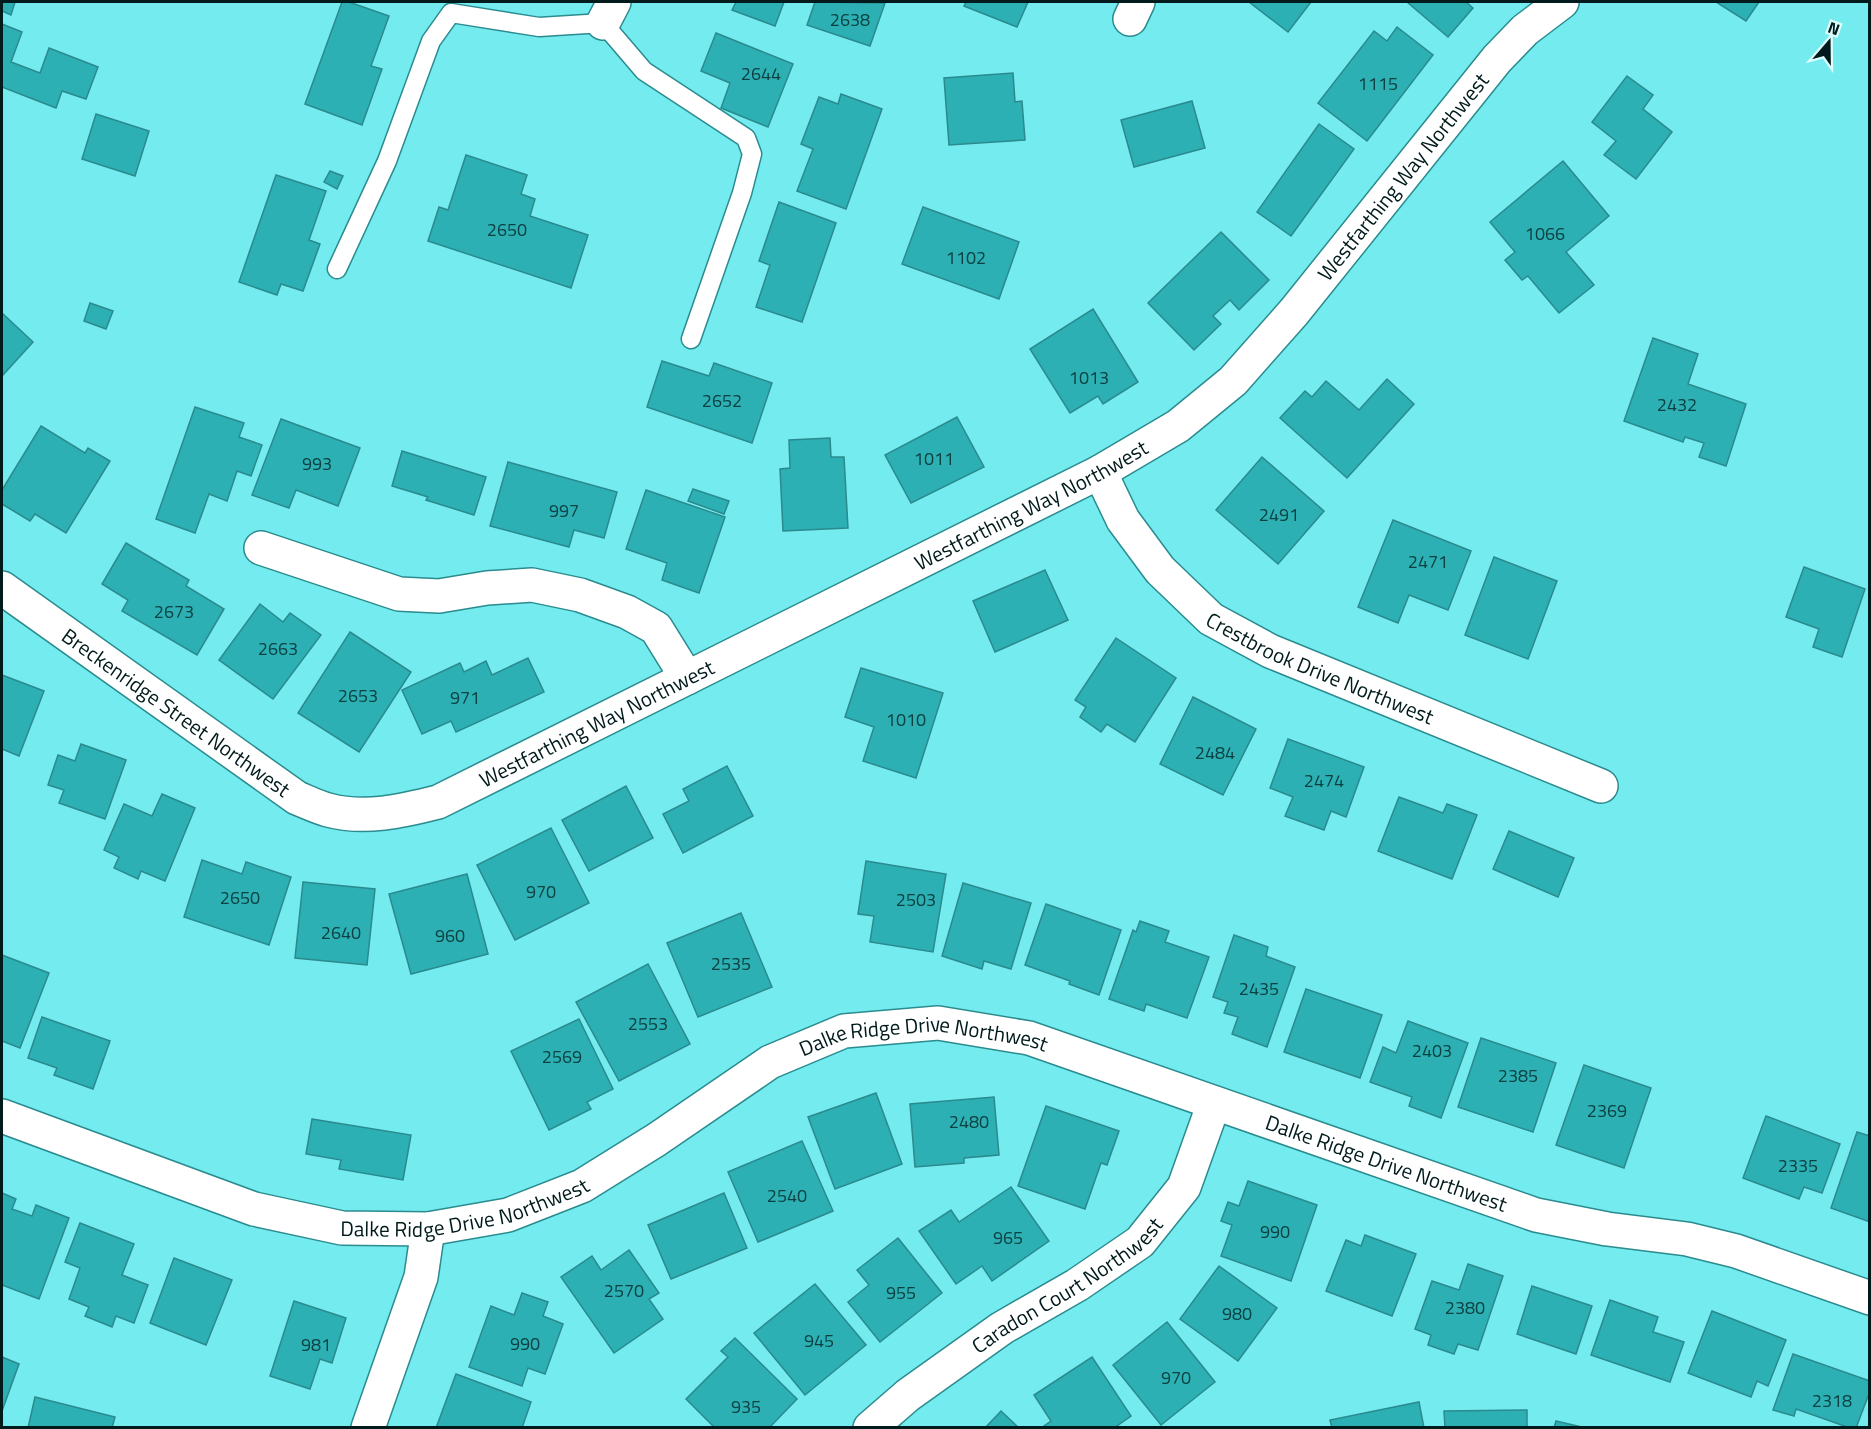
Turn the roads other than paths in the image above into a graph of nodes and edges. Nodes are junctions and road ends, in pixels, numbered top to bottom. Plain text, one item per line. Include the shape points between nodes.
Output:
1 (1562, 2) edge
2 (609, 12) edge
3 (337, 269) dead end
4 (691, 339) dead end
5 (1100, 472) junction
6 (261, 548) dead end
7 (2, 588) edge
8 (687, 678) junction
9 (1601, 786) dead end
10 (361, 815) joint
11 (1214, 1103) junction
12 (2, 1116) edge
13 (428, 1229) junction
14 (1869, 1298) edge
15 (368, 1428) edge
16 (870, 1428) edge

1 - 5 street, Westfarthing Way Northwest via 1525,30 1497,59 1294,312 1233,381 1178,426
2 - 3 lane via 539,27 451,14 430,41 387,161
2 - 4 lane via 644,71 746,138 752,154 742,194
5 - 8 street, Westfarthing Way Northwest
5 - 9 street, Crestbrook Drive Northwest via 1123,520 1160,570 1211,619 1270,651
6 - 8 street via 399,594 439,597 532,585 580,595 627,612 656,628
7 - 10 street, Breckenridge Street Northwest via 297,798 328,810
8 - 10 street, Westfarthing Way Northwest via 438,802 399,812
11 - 13 street, Dalke Ridge Drive Northwest via 1029,1038 938,1023 844,1031 770,1062 582,1186 508,1215
11 - 14 street, Dalke Ridge Drive Northwest via 1536,1215 1687,1239 1736,1251
11 - 16 street, Caradon Court Northwest via 1184,1187 1140,1242 1077,1285 1002,1328 908,1395
12 - 13 street, Dalke Ridge Drive Northwest via 254,1209 342,1228
13 - 15 street via 421,1277

